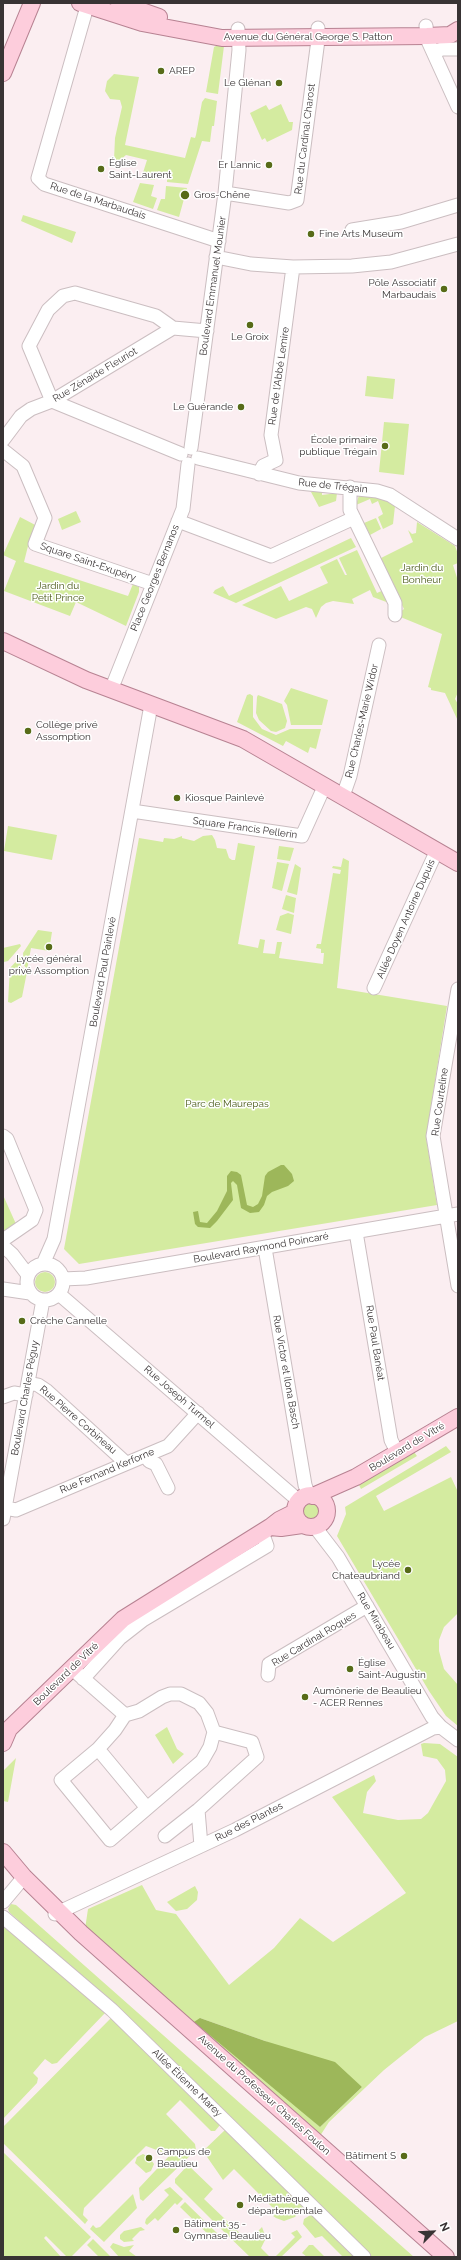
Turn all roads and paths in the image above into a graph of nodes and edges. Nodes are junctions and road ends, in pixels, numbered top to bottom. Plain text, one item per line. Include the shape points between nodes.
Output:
1 (32, 3) edge
2 (85, 4) edge
3 (125, 5) edge
4 (458, 25) edge
5 (458, 30) edge
6 (427, 31) junction
7 (318, 32) junction
8 (238, 33) junction
9 (458, 49) edge
10 (433, 52) junction
11 (3, 73) edge
12 (458, 107) edge
13 (225, 194) junction
14 (458, 204) edge
15 (352, 230) dead end
16 (219, 241) junction
17 (458, 244) edge
18 (216, 257) junction
19 (293, 267) junction
20 (173, 328) junction
21 (207, 331) junction
22 (52, 401) junction
23 (3, 440) edge
24 (3, 450) edge
25 (189, 456) junction
26 (260, 474) junction
27 (350, 487) junction
28 (354, 518) junction
29 (178, 521) junction
30 (458, 539) edge
31 (153, 584) junction
32 (395, 615) dead end
33 (3, 640) edge
34 (379, 645) dead end
35 (111, 690) junction
36 (151, 705) junction
37 (325, 785) junction
38 (343, 796) junction
39 (132, 811) junction
40 (437, 850) junction
41 (458, 863) edge
42 (374, 988) dead end
43 (458, 989) edge
44 (3, 1136) edge
45 (452, 1215) edge
46 (356, 1232) junction
47 (3, 1240) edge
48 (265, 1248) junction
49 (8, 1250) edge
50 (36, 1274) junction
51 (63, 1279) junction
52 (458, 1286) edge
53 (3, 1289) edge
54 (59, 1294) junction
55 (43, 1300) junction
56 (27, 1389) junction
57 (4, 1392) edge
58 (198, 1413) junction
59 (458, 1418) edge
60 (397, 1452) junction
61 (146, 1455) junction
62 (126, 1463) junction
63 (168, 1488) dead end
64 (310, 1511) junction
65 (4, 1513) edge
66 (266, 1530) junction
67 (367, 1606) junction
68 (71, 1668) junction
69 (268, 1675) dead end
70 (83, 1679) junction
71 (125, 1715) junction
72 (441, 1727) junction
73 (214, 1732) junction
74 (5, 1735) edge
75 (458, 1740) edge
76 (98, 1749) junction
77 (147, 1808) junction
78 (198, 1810) junction
79 (165, 1836) dead end
80 (201, 1846) junction
81 (3, 1852) edge
82 (3, 1868) edge
83 (22, 1881) junction
84 (3, 1902) edge
85 (3, 1909) edge
86 (58, 1913) junction
87 (3, 1917) edge
88 (364, 2257) edge
89 (446, 2257) edge

1 - 11 main road
2 - 8 main road, Avenue du Général George S. Patton via 192,33
2 - 16 street, Rue de la Marbaudais via 38,178 44,184
3 - 8 main road, Avenue du Général George S. Patton via 191,26
4 - 5 street
5 - 6 main road, Avenue du Général George S. Patton via 449,25
6 - 7 main road, Avenue du Général George S. Patton
6 - 10 street
7 - 8 main road, Avenue du Général George S. Patton
7 - 13 street, Rue du Cardinal Charost via 297,200 289,203
8 - 13 street, Boulevard Emmanuel Mounier via 239,50
9 - 10 street
10 - 12 street
13 - 16 street, Boulevard Emmanuel Mounier
14 - 15 street via 401,222
16 - 18 street, Boulevard Emmanuel Mounier
17 - 19 street via 392,262
18 - 19 street via 251,264
18 - 21 street, Boulevard Emmanuel Mounier
19 - 26 street, Rue de l'Abbé Lemire via 271,435 276,460 263,466
20 - 21 street
20 - 22 street, Rue Zénaïde Fleuriot
20 - 22 street via 156,316 75,293 63,296 48,310 29,346
21 - 25 street, Boulevard Emmanuel Mounier
22 - 23 street, Rue Zénaïde Fleuriot via 42,403 20,416
22 - 25 street, Rue de Trégain
24 - 31 street, Square Saint-Exupéry via 23,466 45,518 35,544
25 - 26 street, Rue de Trégain
25 - 29 street, Place Georges Bernanos via 185,497
26 - 27 street, Rue de Trégain via 299,483
27 - 28 street via 349,506
27 - 30 street, Rue de Trégain via 390,495
28 - 29 street via 271,556
28 - 32 street via 395,603
29 - 31 street, Place Georges Bernanos
31 - 35 street, Place Georges Bernanos
33 - 35 main road
34 - 38 street, Rue Charles-Marie Widor via 350,776
35 - 36 main road
36 - 37 main road via 243,739
36 - 39 street, Boulevard Paul Painlevé
37 - 38 main road
37 - 39 street, Square Francis Pellerin via 302,836
38 - 40 main road
39 - 50 street, Boulevard Paul Painlevé via 54,1239
40 - 41 main road
40 - 42 street, Allée Doyen Antoine Dupuis
43 - 45 street, Rue Courteline via 433,1136
44 - 47 street via 7,1139 36,1210 32,1220
45 - 46 street, Boulevard Raymond Poincaré
45 - 52 street, Rue Courteline
46 - 48 street, Boulevard Raymond Poincaré
46 - 60 street, Rue Paul Banéat via 391,1440
48 - 51 street, Boulevard Raymond Poincaré via 86,1278
48 - 64 street, Rue Victor et Ilona Basch
49 - 50 street
50 - 51 street via 60,1272
50 - 53 street
50 - 55 street via 36,1298
51 - 54 street
54 - 55 street
54 - 58 street, Rue Joseph Turmel
55 - 56 street, Boulevard Charles Péguy
56 - 57 street via 14,1393
56 - 62 street, Rue Pierre Corbineau via 38,1385 47,1391
56 - 65 street, Boulevard Charles Péguy
58 - 61 street, Rue Fernand Kerforne via 168,1446
58 - 64 street, Rue Joseph Turmel
59 - 60 main road, Boulevard de Vitré
60 - 64 main road, Boulevard de Vitré via 356,1477 334,1496
61 - 62 street, Rue Fernand Kerforne
61 - 63 street via 156,1464
62 - 65 street, Rue Fernand Kerforne
64 - 66 main road, Boulevard de Vitré via 279,1520
64 - 67 street, Rue Mirabeau
66 - 68 main road, Boulevard de Vitré via 141,1606
66 - 70 street via 267,1546 144,1620 120,1638
67 - 69 street, Rue Cardinal Roques via 269,1664
67 - 72 street, Rue Mirabeau
68 - 70 street
68 - 74 main road, Boulevard de Vitré
70 - 71 street
71 - 73 street via 139,1711 162,1697 181,1694 199,1702 207,1713
71 - 76 street
72 - 75 street, Rue Mirabeau
72 - 80 street, Rue des Plantes via 433,1728
73 - 77 street via 210,1748 202,1761
73 - 78 street via 252,1742 257,1757
76 - 77 street
76 - 77 street via 61,1780 110,1840
78 - 79 street
78 - 80 street
80 - 86 street, Rue des Plantes
81 - 83 main road, Avenue du Professeur Charles Foulon
82 - 83 main road, Avenue du Professeur Charles Foulon
83 - 84 street
83 - 86 main road, Avenue du Professeur Charles Foulon
85 - 87 street
86 - 89 main road, Avenue du Professeur Charles Foulon via 70,1927 81,1932
87 - 88 street, Allée Étienne Marey via 112,2010

